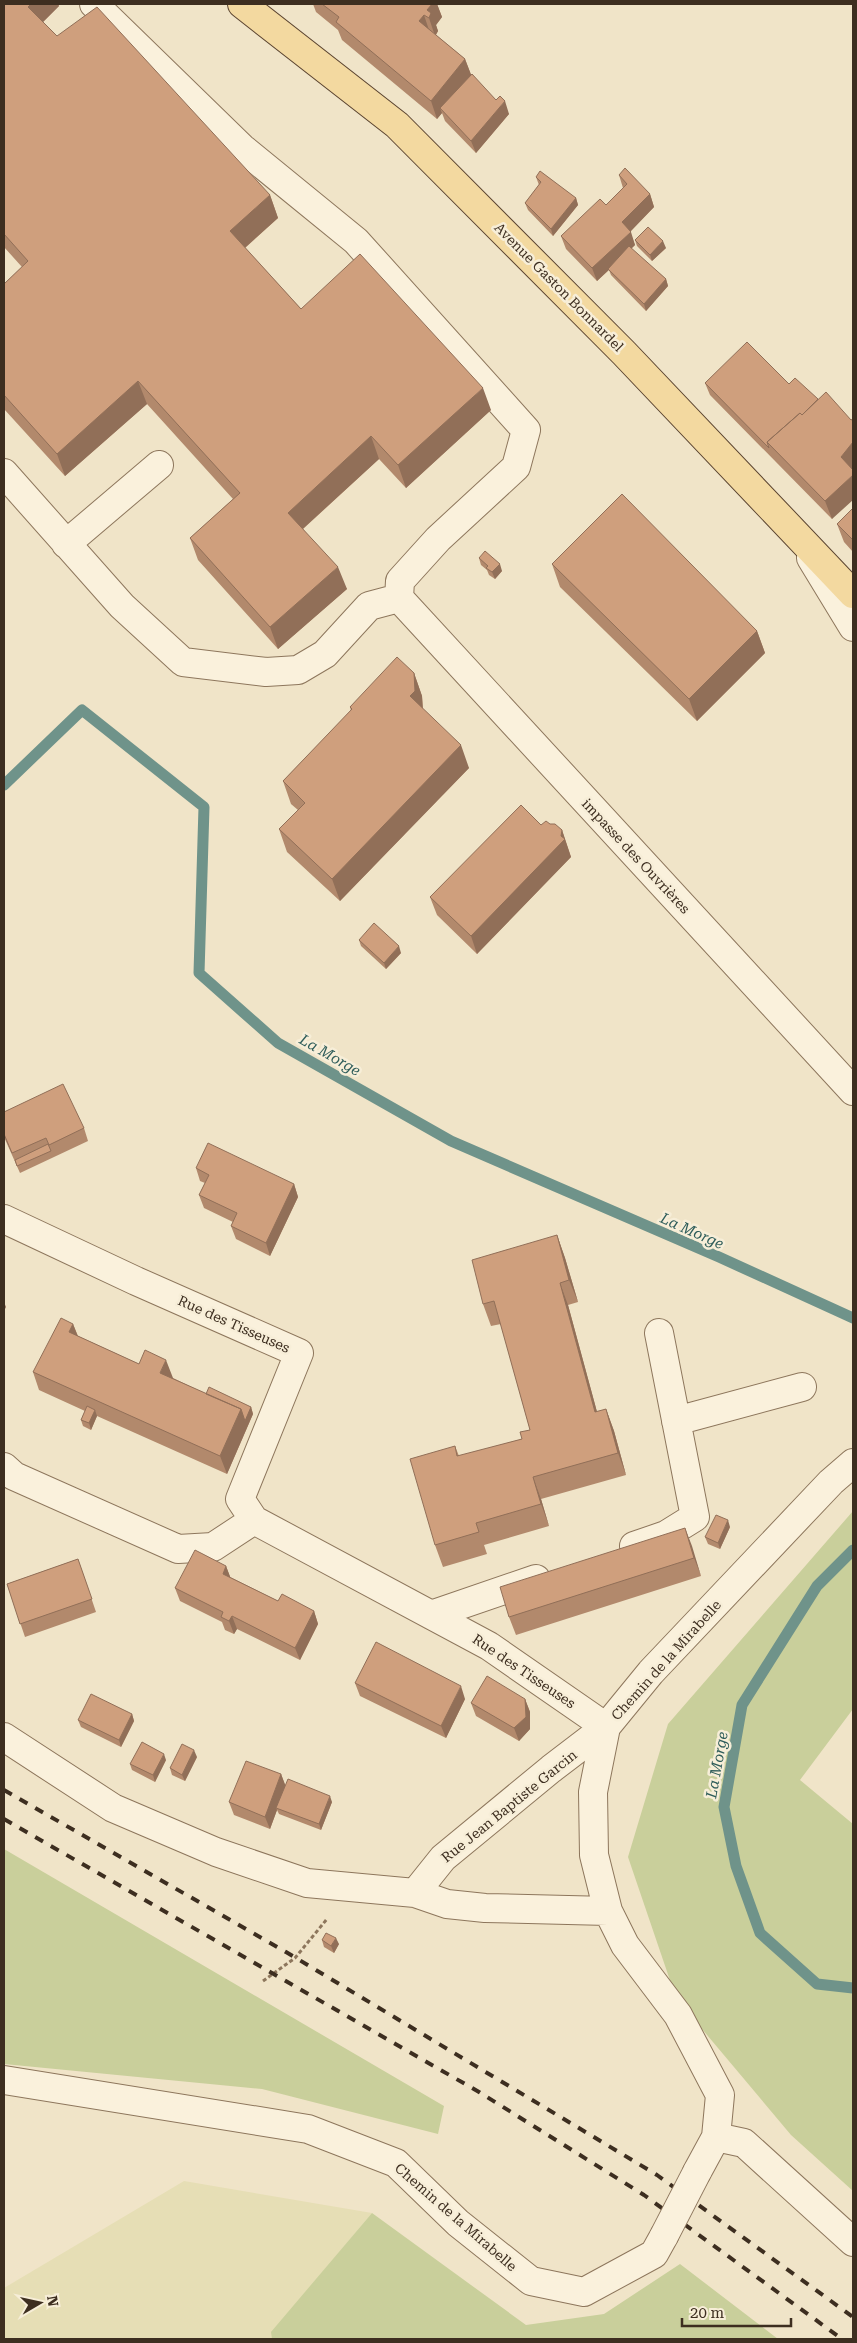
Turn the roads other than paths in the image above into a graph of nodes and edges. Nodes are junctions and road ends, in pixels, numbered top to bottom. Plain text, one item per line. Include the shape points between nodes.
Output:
1 (94, 4) edge
2 (242, 4) edge
3 (159, 465) dead end
4 (4, 473) edge
5 (797, 536) junction
6 (66, 544) junction
7 (853, 594) edge
8 (399, 598) junction
9 (853, 627) edge
10 (853, 1091) edge
11 (4, 1219) edge
12 (659, 1333) dead end
13 (802, 1387) dead end
14 (676, 1421) junction
15 (853, 1463) edge
16 (4, 1467) edge
17 (254, 1520) junction
18 (611, 1554) edge
19 (555, 1572) edge
20 (431, 1615) junction
21 (606, 1727) junction
22 (4, 1737) edge
23 (416, 1893) junction
24 (608, 1911) junction
25 (4, 2080) edge
26 (716, 2137) junction
27 (853, 2242) edge

1 - 8 street via 242,148 356,240 526,430 516,467 438,539 400,580
2 - 5 main road, Avenue Gaston Bonnardel via 397,124 624,353
3 - 6 street
4 - 6 street
5 - 7 main road, Avenue Gaston Bonnardel
5 - 9 street
6 - 8 street via 122,606 183,662 266,672 298,670 325,654 370,606
8 - 10 street, impasse des Ouvrières
11 - 17 street, Rue des Tisseuses via 299,1353 240,1499
12 - 14 street
13 - 14 street
14 - 18 street via 695,1516 666,1535
15 - 21 street, Chemin de la Mirabelle via 831,1482 651,1672
16 - 17 street via 14,1476 178,1549 213,1547
17 - 20 street, Rue des Tisseuses
19 - 20 street
20 - 21 street, Rue des Tisseuses via 490,1646
21 - 23 street, Rue Jean Baptiste Garcin via 443,1858
21 - 24 street, Chemin de la Mirabelle via 593,1792 594,1855
22 - 23 street via 113,1808 216,1852 307,1883
23 - 24 street via 447,1904 484,1908
24 - 26 street, Chemin de la Mirabelle via 625,1945 678,2015 720,2095
25 - 26 street, Chemin de la Mirabelle, bridge via 317,2132 396,2163 458,2223 531,2281 584,2292 654,2254
26 - 27 street via 744,2143

